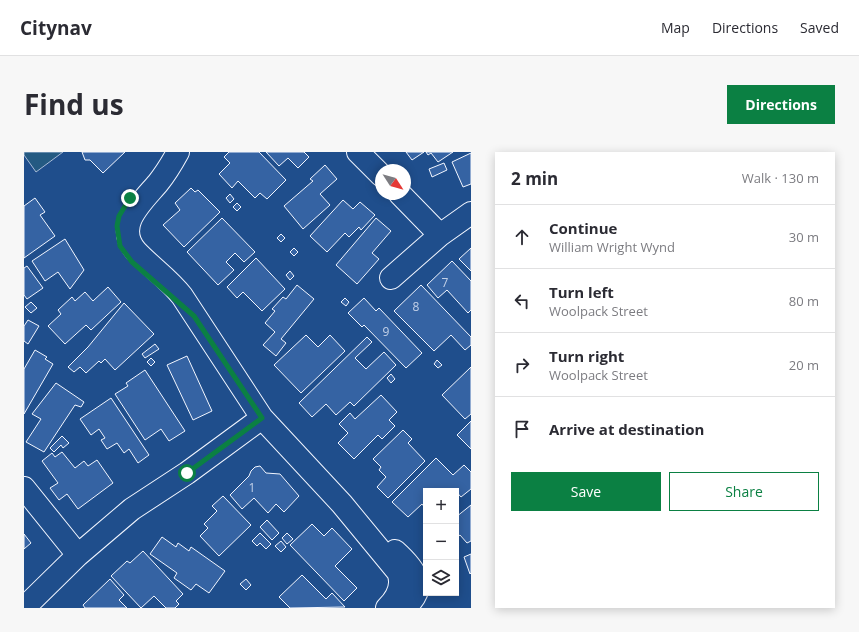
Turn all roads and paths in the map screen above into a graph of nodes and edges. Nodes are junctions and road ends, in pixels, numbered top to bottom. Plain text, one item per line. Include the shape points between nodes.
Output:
1 (177, 152) edge
2 (358, 152) edge
3 (375, 169) edge
4 (406, 200) edge
5 (471, 213) edge
6 (440, 235) junction
7 (390, 278) dead end
8 (262, 418) junction
9 (24, 488) edge
10 (342, 504) junction
11 (78, 555) junction
12 (24, 608) edge
13 (387, 608) edge
14 (404, 608) edge

1 - 8 street via 158,166 130,198 119,216 117,236 120,246 132,262 194,316
2 - 3 street
4 - 6 street
5 - 6 street
6 - 7 street
8 - 10 street
8 - 11 street via 187,473 132,509
9 - 11 street
10 - 13 street via 392,563 400,577 400,589
10 - 14 street via 377,533 415,572 417,590 413,599
11 - 12 street

